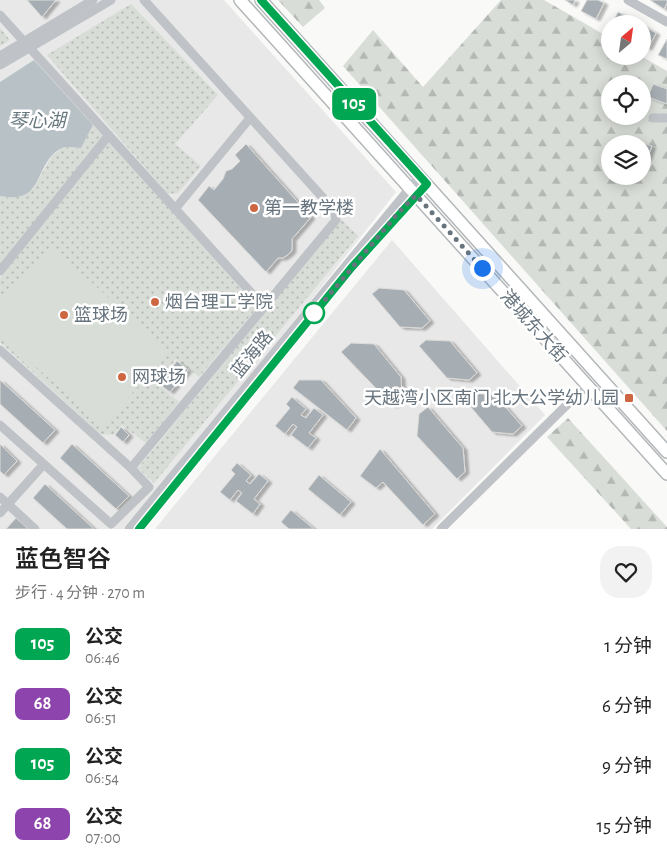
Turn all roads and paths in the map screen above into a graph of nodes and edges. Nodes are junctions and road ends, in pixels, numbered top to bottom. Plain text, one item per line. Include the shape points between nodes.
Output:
1 (93, 0) edge
2 (111, 0) edge
3 (144, 0) edge
4 (240, 0) edge
5 (261, 0) edge
6 (628, 0) edge
7 (0, 15) edge
8 (667, 22) edge
9 (26, 44) junction
10 (0, 56) edge
11 (0, 66) edge
12 (250, 118) junction
13 (653, 118) dead end
14 (667, 118) edge
15 (109, 135) junction
16 (423, 181) junction
17 (412, 192) junction
18 (175, 209) junction
19 (0, 271) edge
20 (264, 307) junction
21 (0, 352) edge
22 (587, 385) junction
23 (0, 425) edge
24 (665, 444) edge
25 (44, 464) junction
26 (131, 468) junction
27 (667, 474) edge
28 (0, 496) edge
29 (0, 513) edge
30 (111, 527) edge
31 (35, 529) edge
32 (129, 529) edge
33 (139, 529) edge
34 (441, 529) edge

1 - 9 street
2 - 9 street
3 - 12 street
4 - 17 main road, 港城东大街
5 - 16 main road, 港城东大街
6 - 8 street
7 - 9 street
9 - 10 street
9 - 11 street
9 - 15 street
12 - 18 street
12 - 20 street via 334,210 336,220
13 - 14 street
15 - 18 street
15 - 19 street
16 - 17 street, 蓝海路
16 - 24 main road, 港城东大街
17 - 22 main road, 港城东大街
17 - 32 street, 蓝海路
17 - 33 street, 蓝海路
18 - 20 street
20 - 26 street
21 - 26 street
22 - 27 main road, 港城东大街
22 - 34 street
23 - 25 street
25 - 29 street
25 - 30 street
26 - 30 street via 148,487
28 - 31 street

